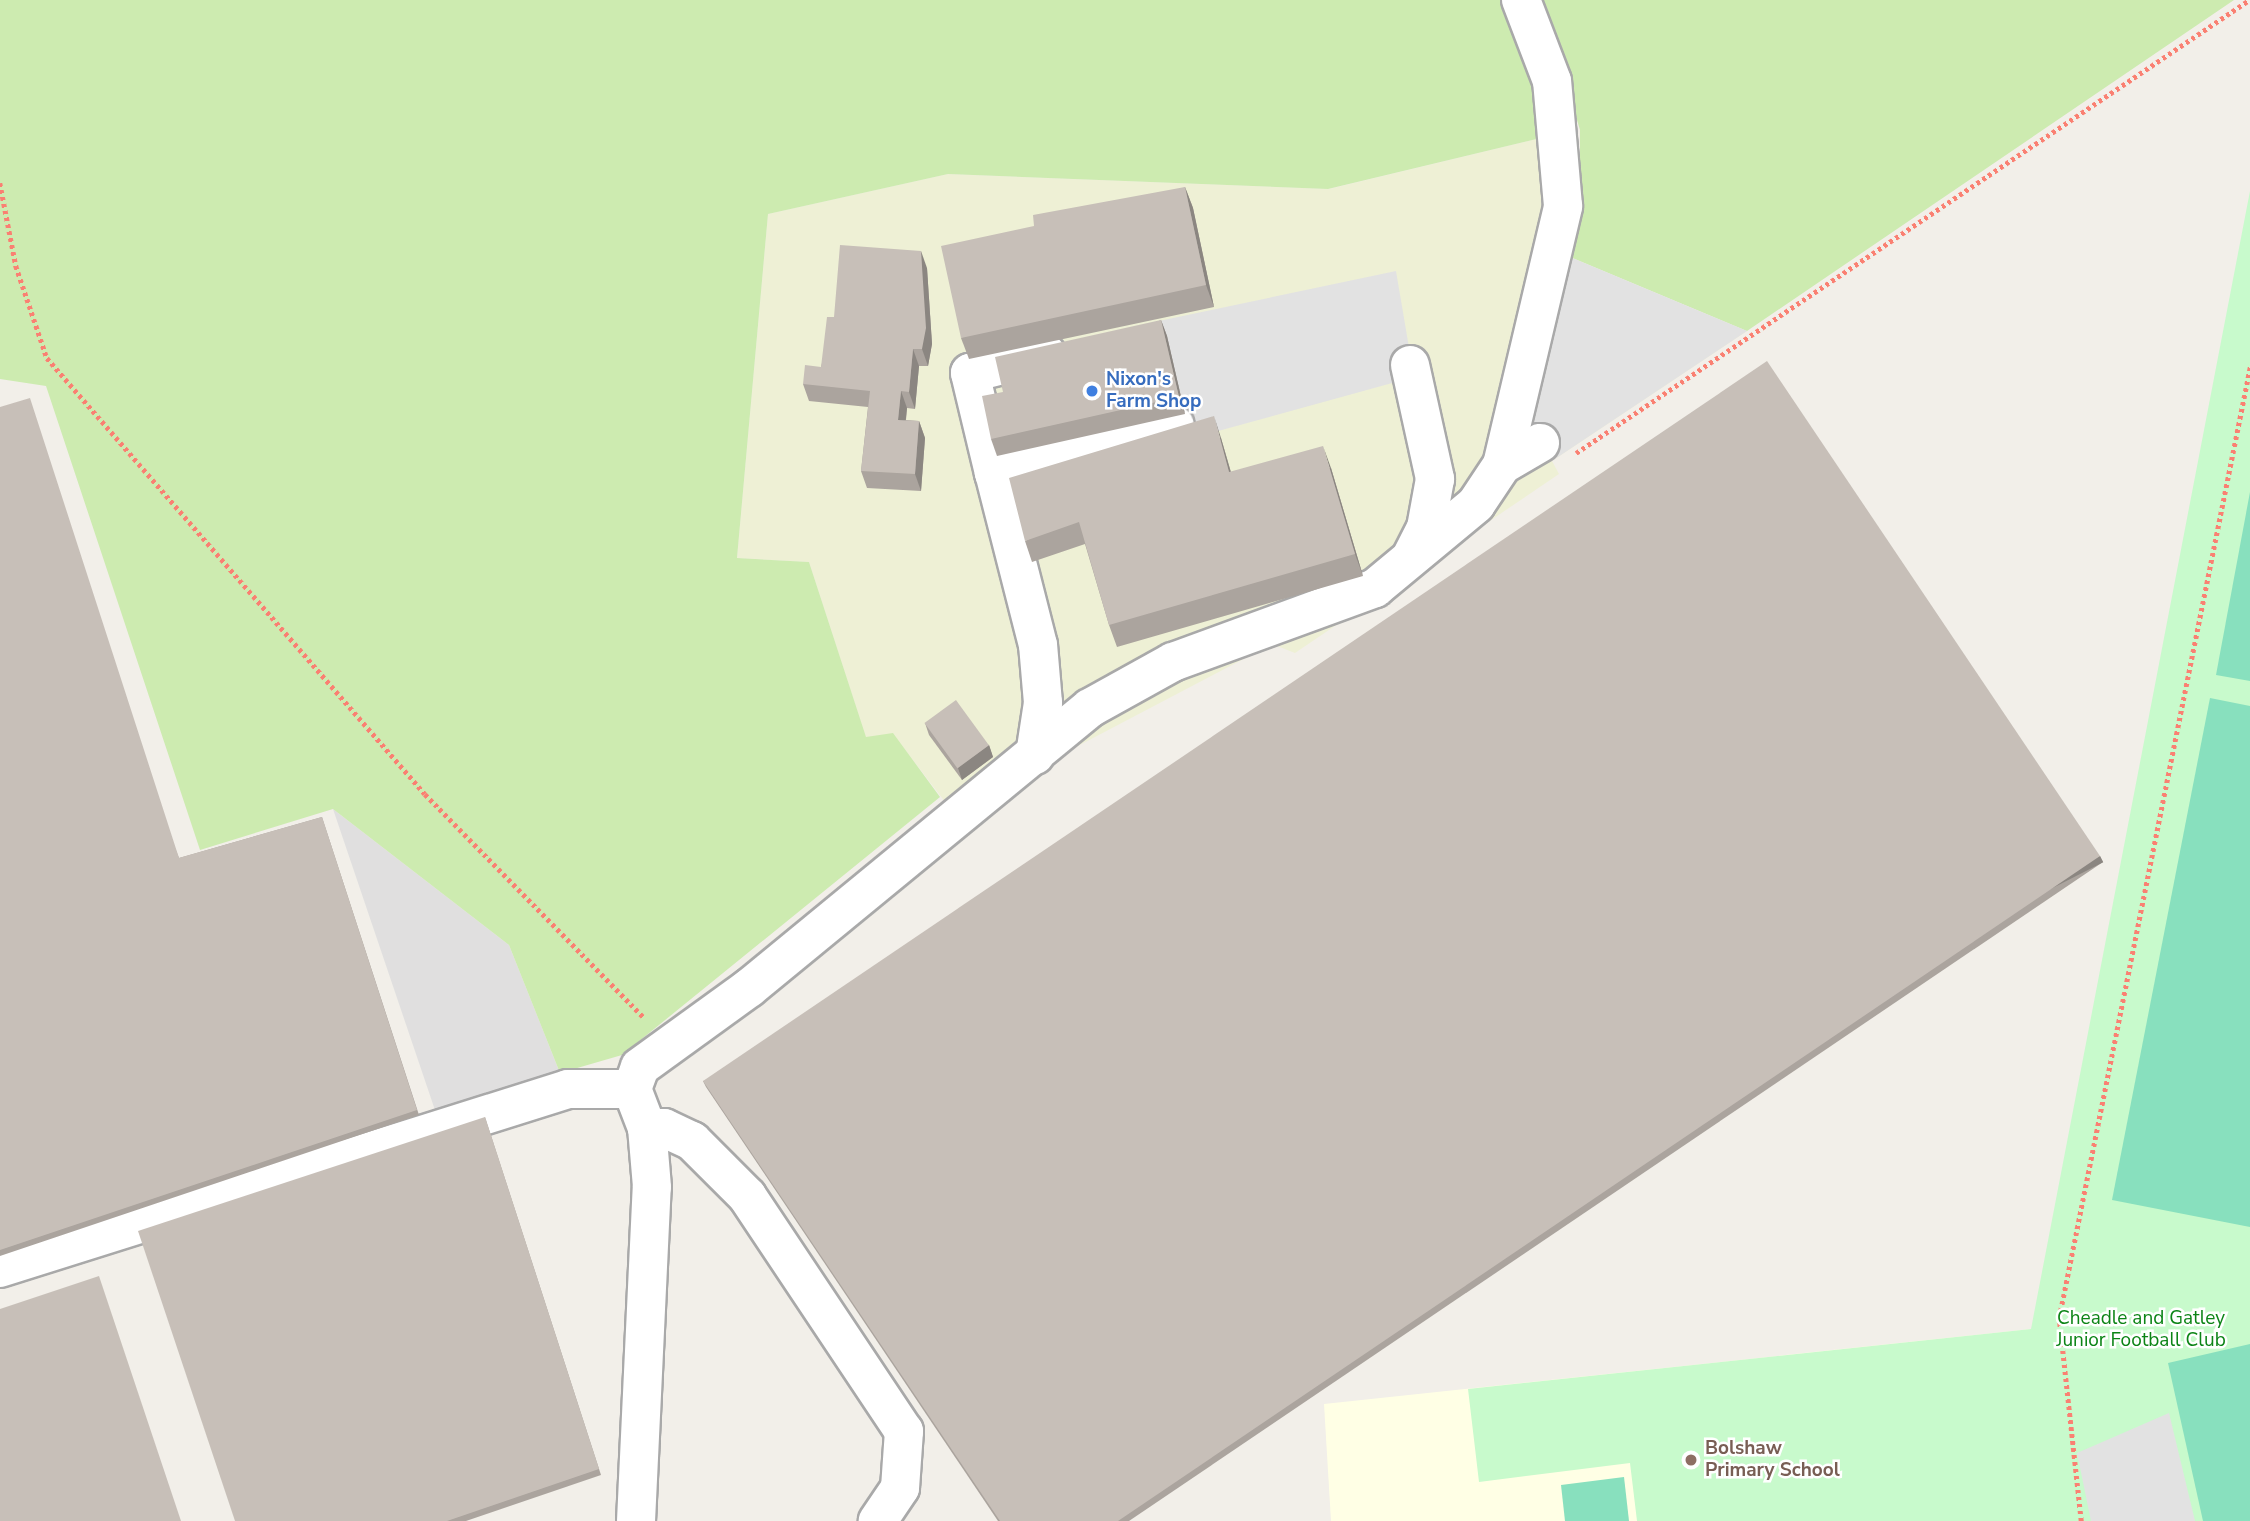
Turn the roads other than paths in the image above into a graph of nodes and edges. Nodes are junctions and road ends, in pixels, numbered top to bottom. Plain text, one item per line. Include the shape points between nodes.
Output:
1 (1521, 0) edge
2 (1078, 347) edge
3 (1410, 365) dead end
4 (1175, 425) edge
5 (1553, 451) road end
6 (1502, 465) junction
7 (994, 473) junction
8 (1409, 561) junction
9 (1035, 755) junction
10 (632, 1088) junction
11 (647, 1128) junction
12 (0, 1268) edge
13 (636, 1521) edge
14 (878, 1521) edge

1 - 6 lane via 1552,81 1563,206
2 - 7 lane via 970,373
3 - 8 lane via 1435,479 1426,528
4 - 7 lane
5 - 6 lane
6 - 8 lane via 1476,503
7 - 9 lane via 1038,645 1043,702
8 - 9 lane via 1375,588 1130,682
9 - 10 lane via 749,988 667,1044 640,1068
10 - 11 lane
10 - 12 lane via 568,1089
11 - 13 lane via 652,1187
11 - 14 lane via 664,1128 692,1141 747,1196 904,1432 900,1488

